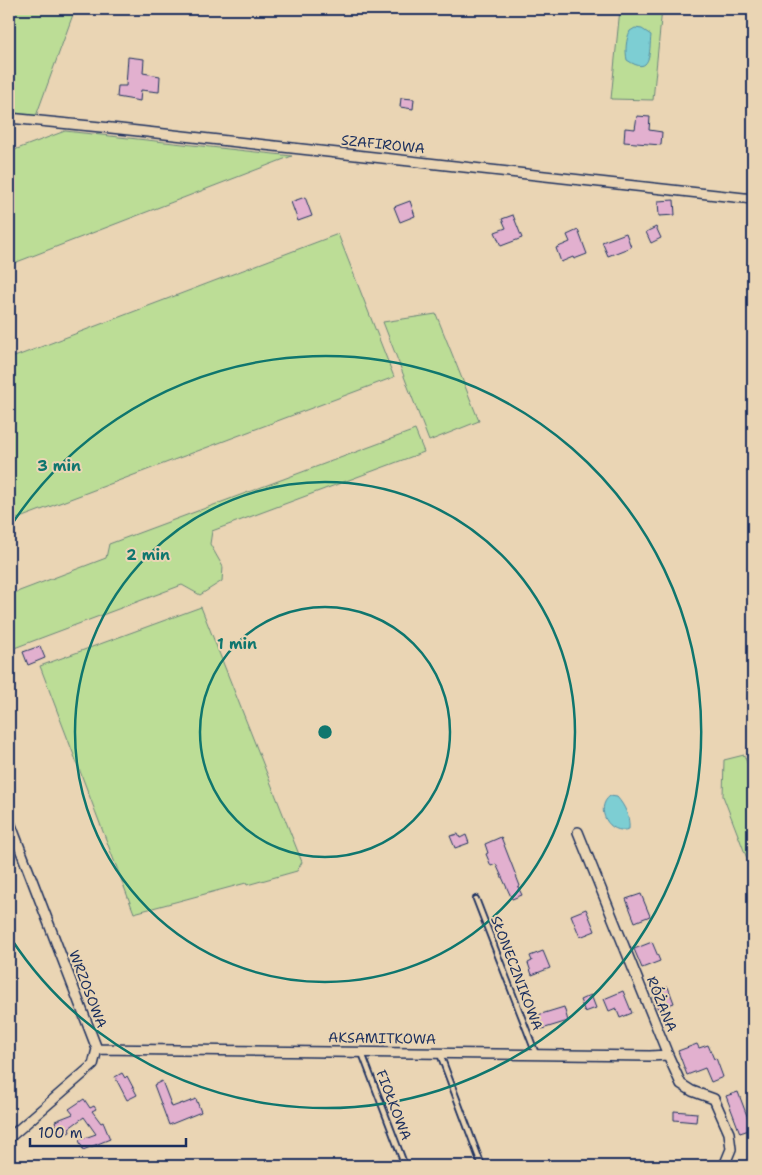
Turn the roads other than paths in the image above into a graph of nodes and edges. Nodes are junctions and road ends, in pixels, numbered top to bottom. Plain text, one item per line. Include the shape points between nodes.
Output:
1 (9, 118) edge
2 (753, 199) edge
3 (9, 820) edge
4 (578, 832) dead end
5 (476, 899) dead end
6 (96, 1049) junction
7 (361, 1052) junction
8 (440, 1053) junction
9 (537, 1054) junction
10 (668, 1055) junction
11 (9, 1138) edge
12 (405, 1166) edge
13 (482, 1166) edge
14 (724, 1166) edge

1 - 2 street, SZAFIROWA
3 - 6 street, WRZOSOWA
4 - 10 street, RÓŻANA
5 - 9 lane, SŁONECZNIKOWA
6 - 7 street, AKSAMITKOWA
6 - 11 street, WRZOSOWA via 93,1065
7 - 8 street, AKSAMITKOWA
7 - 12 lane, FIOŁKOWA
8 - 9 street, AKSAMITKOWA
8 - 13 lane
9 - 10 street, AKSAMITKOWA
10 - 14 street, RÓŻANA via 680,1084 714,1099 729,1133 731,1149

